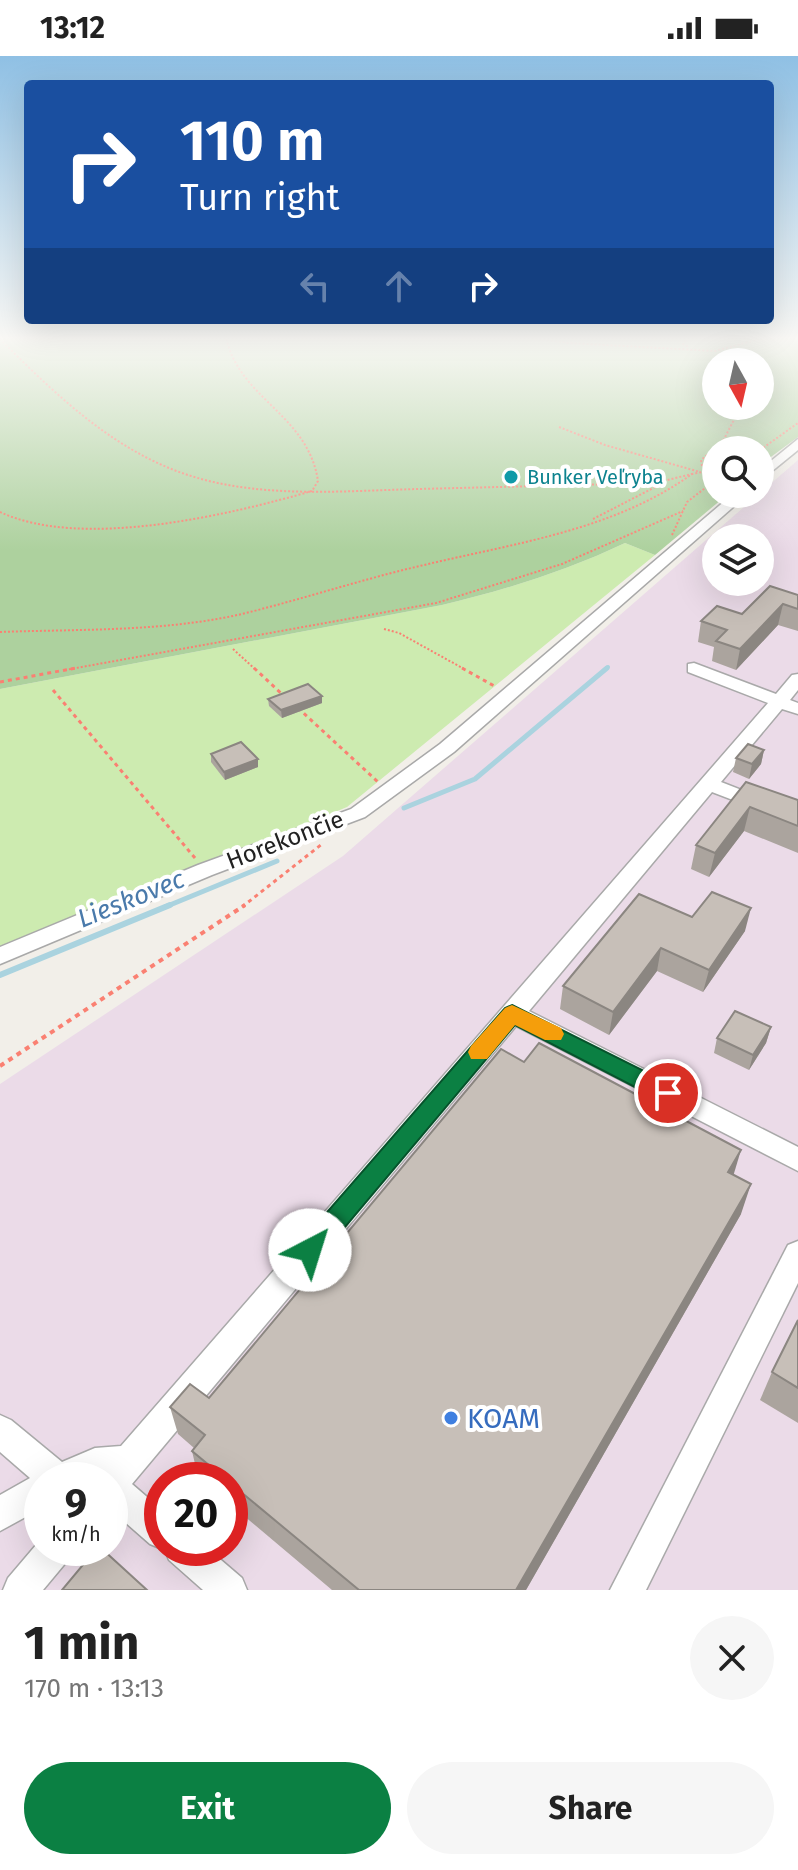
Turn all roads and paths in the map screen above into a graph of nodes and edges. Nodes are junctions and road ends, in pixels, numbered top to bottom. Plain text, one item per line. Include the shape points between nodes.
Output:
1 (76, 409) edge
2 (278, 409) edge
3 (798, 423) edge
4 (559, 427) dead end
5 (774, 440) edge
6 (798, 443) edge
7 (774, 464) edge
8 (702, 471) edge
9 (702, 473) edge
10 (692, 474) junction
11 (670, 480) junction
12 (312, 491) junction
13 (725, 508) edge
14 (683, 511) dead end
15 (0, 512) edge
16 (586, 523) junction
17 (384, 629) dead end
18 (0, 632) edge
19 (233, 649) dead end
20 (694, 668) dead end
21 (798, 679) edge
22 (0, 682) edge
23 (53, 690) dead end
24 (509, 694) junction
25 (788, 706) edge
26 (708, 784) junction
27 (382, 786) junction
28 (798, 819) edge
29 (327, 839) dead end
30 (201, 865) dead end
31 (0, 956) edge
32 (512, 1013) junction
33 (0, 1066) edge
34 (798, 1160) edge
35 (798, 1254) edge
36 (0, 1431) edge
37 (37, 1462) edge
38 (128, 1464) edge
39 (128, 1492) edge
40 (24, 1500) edge
41 (144, 1511) edge
42 (0, 1514) edge
43 (41, 1566) edge
44 (202, 1566) edge
45 (20, 1590) edge
46 (230, 1590) edge
47 (627, 1590) edge

1 - 12 path via 162,465 199,479
2 - 12 path via 312,452 318,481
3 - 5 path
4 - 8 path
6 - 7 lane
9 - 10 path
10 - 11 path
10 - 16 path via 633,510
11 - 12 path
11 - 16 path
12 - 15 path via 244,512 132,528 43,525
13 - 24 lane, Horekončie
14 - 22 path via 580,560 496,588
16 - 18 path via 241,614 156,627
17 - 24 path
19 - 27 path
20 - 25 lane
21 - 25 lane
23 - 30 path, Horekončie
24 - 27 lane, Horekončie via 447,748
25 - 26 lane
26 - 28 lane
26 - 32 lane
27 - 31 lane, Horekončie via 358,813
29 - 33 path via 209,932
32 - 34 lane
32 - 38 lane
35 - 47 lane
36 - 37 lane
39 - 41 lane
40 - 42 lane
43 - 45 lane
44 - 46 lane

